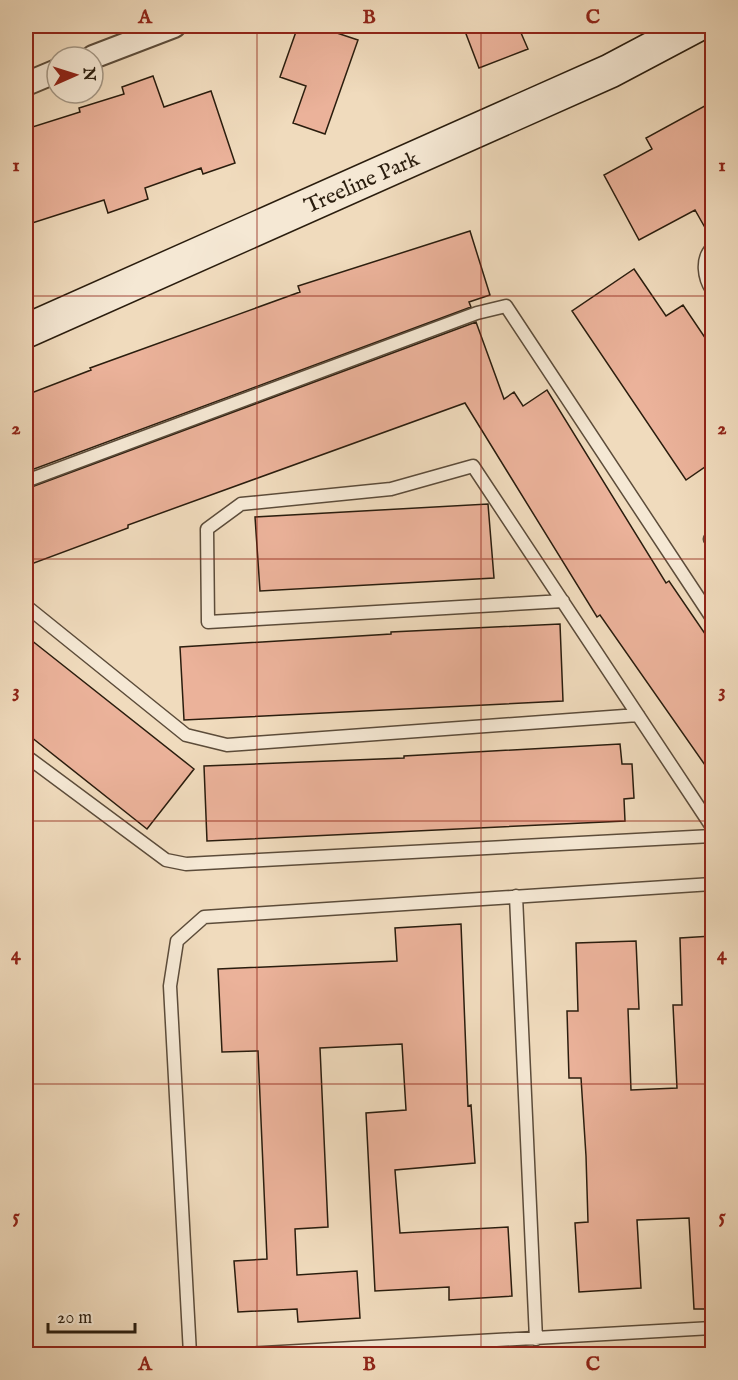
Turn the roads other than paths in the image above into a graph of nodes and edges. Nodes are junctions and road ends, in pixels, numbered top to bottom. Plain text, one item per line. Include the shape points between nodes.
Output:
1 (174, 26) edge
2 (695, 26) edge
3 (105, 52) edge
4 (45, 76) edge
5 (26, 84) edge
6 (712, 248) edge
7 (712, 290) edge
8 (26, 331) edge
9 (26, 481) edge
10 (563, 601) junction
11 (26, 606) edge
12 (712, 618) edge
13 (638, 715) junction
14 (26, 756) edge
15 (712, 827) edge
16 (712, 836) edge
17 (712, 884) edge
18 (516, 896) junction
19 (712, 1328) edge
20 (536, 1339) junction
21 (190, 1354) edge
22 (247, 1354) edge

1 - 3 street
2 - 8 street, Treeline Park via 610,72
4 - 5 street
6 - 7 lane via 705,264 706,281
9 - 12 lane via 477,313 506,306
10 - 10 lane via 473,466 391,489 241,504 207,529 208,622
10 - 13 lane
11 - 13 lane via 186,735 227,745
13 - 15 lane
14 - 16 lane via 166,860 186,864
17 - 18 lane
18 - 20 lane
18 - 21 lane via 204,917 177,941 170,986
19 - 20 lane
20 - 22 lane

